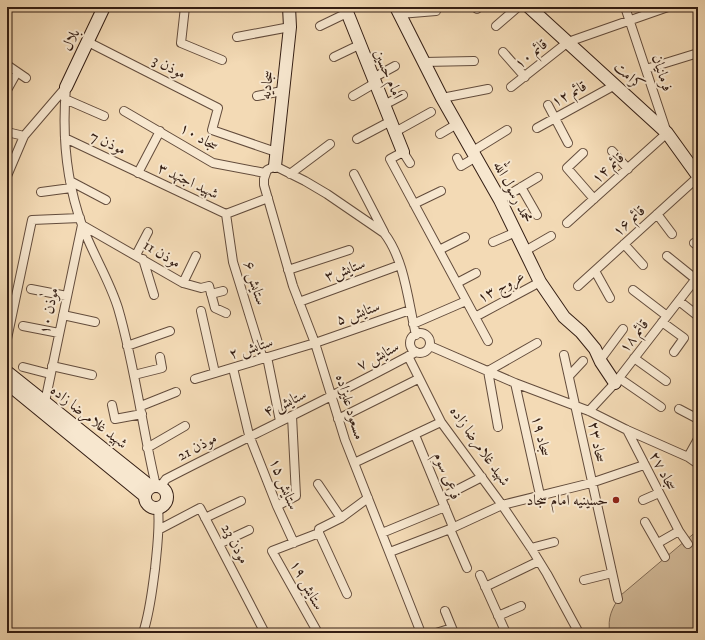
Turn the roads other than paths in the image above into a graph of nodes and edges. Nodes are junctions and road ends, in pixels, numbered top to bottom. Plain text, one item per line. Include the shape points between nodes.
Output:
1 (104, 7) edge
2 (185, 7) edge
3 (289, 7) edge
4 (518, 7) edge
5 (529, 7) edge
6 (625, 7) edge
7 (668, 7) edge
8 (346, 10) edge
9 (398, 11) edge
10 (436, 11) dead end
11 (630, 21) junction
12 (320, 26) dead end
13 (496, 26) dead end
14 (290, 28) junction
15 (236, 37) dead end
16 (88, 42) junction
17 (568, 42) junction
18 (359, 45) junction
19 (503, 52) dead end
20 (698, 53) edge
21 (334, 57) dead end
22 (222, 60) dead end
23 (474, 61) dead end
24 (424, 62) junction
25 (7, 65) edge
26 (396, 66) dead end
27 (646, 69) junction
28 (17, 72) junction
29 (525, 77) junction
30 (26, 78) dead end
31 (374, 80) junction
32 (615, 85) junction
33 (512, 87) dead end
34 (488, 89) dead end
35 (7, 90) edge
36 (282, 91) junction
37 (65, 93) junction
38 (403, 95) dead end
39 (257, 96) dead end
40 (353, 96) dead end
41 (442, 98) junction
42 (384, 105) junction
43 (548, 105) dead end
44 (124, 111) dead end
45 (431, 112) dead end
46 (104, 116) dead end
47 (554, 118) junction
48 (457, 124) junction
49 (393, 127) junction
50 (537, 128) dead end
51 (507, 130) dead end
52 (160, 131) junction
53 (7, 132) edge
54 (667, 133) junction
55 (440, 134) dead end
56 (24, 136) junction
57 (65, 138) junction
58 (357, 139) dead end
59 (568, 143) dead end
60 (330, 144) dead end
61 (612, 151) dead end
62 (276, 152) junction
63 (403, 152) junction
64 (584, 153) dead end
65 (474, 154) junction
66 (457, 158) dead end
67 (410, 163) dead end
68 (628, 168) junction
69 (270, 170) junction
70 (8, 172) edge
71 (138, 173) junction
72 (290, 174) junction
73 (354, 174) dead end
74 (538, 176) dead end
75 (698, 177) edge
76 (70, 185) junction
77 (521, 187) junction
78 (441, 191) dead end
79 (41, 192) dead end
80 (268, 198) junction
81 (594, 199) junction
82 (106, 200) dead end
83 (500, 200) junction
84 (414, 204) junction
85 (226, 214) junction
86 (538, 214) dead end
87 (657, 214) junction
88 (81, 222) junction
89 (567, 224) dead end
90 (148, 232) dead end
91 (516, 232) junction
92 (384, 233) junction
93 (672, 234) dead end
94 (551, 236) dead end
95 (465, 237) dead end
96 (493, 242) dead end
97 (624, 244) junction
98 (349, 250) dead end
99 (439, 250) junction
100 (526, 251) junction
101 (196, 256) dead end
102 (666, 256) dead end
103 (139, 257) junction
104 (400, 265) junction
105 (643, 265) dead end
106 (288, 270) junction
107 (595, 271) junction
108 (476, 273) dead end
109 (697, 279) edge
110 (540, 282) junction
111 (183, 283) junction
112 (457, 283) junction
113 (578, 286) dead end
114 (31, 289) dead end
115 (633, 290) dead end
116 (223, 291) dead end
117 (212, 294) junction
118 (154, 295) dead end
119 (67, 296) junction
120 (610, 298) dead end
121 (466, 301) junction
122 (679, 301) junction
123 (299, 302) junction
124 (410, 310) junction
125 (201, 311) dead end
126 (226, 313) dead end
127 (63, 315) junction
128 (698, 316) edge
129 (475, 317) junction
130 (665, 319) junction
131 (95, 322) dead end
132 (413, 324) junction
133 (23, 326) dead end
134 (623, 329) dead end
135 (170, 331) dead end
136 (59, 333) junction
137 (416, 335) junction
138 (7, 339) edge
139 (488, 341) dead end
140 (315, 343) junction
141 (537, 343) dead end
142 (128, 346) junction
143 (430, 346) junction
144 (674, 352) dead end
145 (412, 354) junction
146 (564, 355) dead end
147 (160, 357) dead end
148 (265, 358) junction
149 (634, 358) junction
150 (600, 360) junction
151 (584, 361) dead end
152 (23, 367) dead end
153 (233, 368) junction
154 (51, 370) junction
155 (488, 371) junction
156 (7, 372) edge
157 (215, 374) junction
158 (92, 375) dead end
159 (134, 375) junction
160 (569, 376) junction
161 (196, 379) dead end
162 (418, 379) junction
163 (617, 380) junction
164 (666, 381) dead end
165 (7, 383) edge
166 (515, 383) junction
167 (176, 392) dead end
168 (332, 396) junction
169 (45, 402) junction
170 (112, 405) dead end
171 (576, 406) junction
172 (661, 407) dead end
173 (679, 409) dead end
174 (141, 410) junction
175 (589, 411) junction
176 (292, 416) junction
177 (338, 419) junction
178 (698, 420) edge
179 (280, 421) junction
180 (441, 422) junction
181 (185, 426) dead end
182 (498, 427) dead end
183 (627, 430) junction
184 (249, 435) junction
185 (415, 435) junction
186 (698, 439) edge
187 (147, 448) junction
188 (688, 457) junction
189 (354, 463) junction
190 (698, 464) edge
191 (644, 465) junction
192 (482, 477) junction
193 (590, 483) junction
194 (318, 484) dead end
195 (153, 489) junction
196 (659, 493) junction
197 (540, 495) junction
198 (368, 498) junction
199 (441, 498) junction
200 (642, 500) dead end
201 (241, 501) dead end
202 (502, 505) junction
203 (277, 506) junction
204 (445, 507) junction
205 (158, 508) junction
206 (205, 518) junction
207 (341, 518) junction
208 (645, 522) dead end
209 (451, 528) junction
210 (160, 529) junction
211 (249, 530) dead end
212 (679, 531) junction
213 (319, 533) junction
214 (382, 533) junction
215 (554, 542) dead end
216 (294, 543) junction
217 (658, 543) junction
218 (219, 544) junction
219 (688, 544) dead end
220 (531, 548) junction
221 (390, 552) junction
222 (665, 557) dead end
223 (539, 561) junction
224 (467, 568) dead end
225 (612, 573) junction
226 (480, 576) dead end
227 (584, 580) dead end
228 (486, 587) junction
229 (347, 594) dead end
230 (618, 599) dead end
231 (522, 606) dead end
232 (446, 611) dead end
233 (498, 616) junction
234 (453, 630) edge
235 (143, 633) edge
236 (266, 633) edge
237 (318, 633) edge
238 (421, 633) edge
239 (436, 633) edge
240 (506, 633) edge
241 (579, 633) edge

1 - 16 street, بلال
2 - 22 street via 181,43
3 - 14 street, سجادیه
4 - 13 street
5 - 17 street, کرامت
6 - 11 street, فرمانیان
7 - 11 street
8 - 12 street
8 - 18 street, امام حسین
9 - 10 street
9 - 24 street, محمد رسول الله
11 - 17 street
11 - 27 street, فرمانیان
14 - 15 street
14 - 36 street, سجادیه
16 - 37 street, بلال
16 - 62 street, موذن 3 via 218,108 212,130
17 - 29 street, قائم ۱۰
17 - 32 street, کرامت
18 - 21 street
18 - 31 street, امام حسین
19 - 29 street
20 - 27 street
23 - 24 street
24 - 41 street, محمد رسول الله
25 - 28 street
26 - 31 street
27 - 54 street, فرمانیان
28 - 30 street
28 - 35 street
29 - 33 street, قائم ۱۰
31 - 40 street
31 - 42 street, امام حسین
32 - 47 street, قائم ۱۲
32 - 54 street, کرامت
34 - 41 street
36 - 39 street
36 - 62 street, سجادیه
37 - 46 street
37 - 56 street
37 - 57 street
38 - 42 street
41 - 48 street, محمد رسول الله
42 - 49 street, امام حسین
43 - 47 street
44 - 52 street, سجاد ۱۰
45 - 49 street
47 - 50 street, قائم ۱۲
47 - 59 street
48 - 55 street
48 - 65 street, محمد رسول الله
49 - 58 street
49 - 63 street, امام حسین
51 - 65 street
52 - 69 street, سجاد ۱۰ via 213,163
52 - 71 street
53 - 56 street
54 - 68 street, قائم ۱۴
54 - 75 street, کرامت
56 - 70 street
57 - 71 street, موذن 7
57 - 76 street
60 - 72 street
61 - 68 street
62 - 69 street, سجادیه
63 - 67 street
63 - 84 street via 390,159
64 - 81 street via 567,168
65 - 66 street via 461,166
65 - 83 street, محمد رسول الله
68 - 81 street, قائم ۱۴
69 - 72 street, سجاد ۱۰
69 - 80 street, مسعود علیزاده via 264,185
71 - 85 street, شهید اجتهد ۳
72 - 92 street, سجاد ۱۰ via 327,194
73 - 92 street
74 - 77 street
75 - 87 street, قائم ۱۶
76 - 79 street
76 - 82 street
76 - 88 street
77 - 83 street
77 - 86 street
78 - 84 street
80 - 85 street
80 - 106 street, مسعود علیزاده
81 - 89 street, قائم ۱۴
83 - 91 street, محمد رسول الله
84 - 99 street
85 - 148 street, ستایش ۶ via 233,262
87 - 93 street
87 - 97 street, قائم ۱۶
88 - 103 street, موذن 11
88 - 119 street, موٰذن ۱۰
88 - 138 street via 32,220
88 - 142 street via 113,294
90 - 103 street
91 - 96 street
91 - 100 street, محمد رسول الله
92 - 104 street via 396,250
94 - 100 street
95 - 99 street
97 - 105 street
97 - 107 street, قائم ۱۶
98 - 106 street
99 - 112 street
100 - 110 street, محمد رسول الله
101 - 111 street
102 - 109 street
103 - 111 street, موذن 11
103 - 118 street
104 - 123 street, ستایش۳
104 - 124 street
106 - 123 street, مسعود علیزاده
107 - 113 street, قائم ۱۶
107 - 120 street
108 - 112 street
109 - 122 street, قائم ۱۸
110 - 129 street, عروج ۱۳
110 - 150 street, محمد رسول الله via 564,318 581,332 595,349
111 - 117 street, موذن 11 via 201,288 209,286
112 - 121 street
114 - 119 street
115 - 130 street
116 - 117 street
117 - 126 street via 215,308
119 - 127 street, موٰذن ۱۰
121 - 129 street
121 - 132 street
122 - 128 street
122 - 130 street, قائم ۱۸
123 - 140 street, مسعود علیزاده
124 - 132 street
124 - 140 street, ستایش ۵
125 - 157 street
127 - 131 street
127 - 136 street, موٰذن ۱۰
129 - 139 street
130 - 144 street via 684,338
130 - 149 street, قائم ۱۸
132 - 137 street
133 - 136 street
134 - 150 street
135 - 142 street
136 - 154 street, موٰذن ۱۰
137 - 143 street via 425,334
137 - 145 street via 411,341
140 - 148 street, ستایش ۲
140 - 168 street, مسعود علیزاده
141 - 155 street
142 - 159 street
143 - 145 street via 424,352
143 - 155 street
145 - 162 street, شهید غلامرضا زاده
145 - 168 street, ستایش ۷
146 - 160 street, سحاد ۲۳
147 - 159 street via 162,368
148 - 153 street, ستایش ۲
148 - 179 street
149 - 163 street, قائم ۱۸
149 - 164 street
150 - 163 street, محمد رسول الله
151 - 160 street
152 - 154 street
153 - 157 street, ستایش ۲
153 - 184 street, ستایش ۱۵
154 - 158 street
154 - 169 street, موٰذن ۱۰
155 - 166 street
155 - 182 street
156 - 169 street, شهید غلامرضا زاده
157 - 161 street, ستایش ۲
159 - 174 street
160 - 171 street, سحاد ۲۳
162 - 177 street
162 - 180 street, شهید غلامرضا زاده
163 - 172 street
163 - 175 street, قائم ۱۸
165 - 195 street, شهید غلامرضا زاده
166 - 171 street
166 - 197 street, سجاد ۱۹
167 - 174 street
168 - 176 street, ستایش ۴
168 - 177 street, مسعود علیزاده
169 - 195 street, شهید غلامرضا زاده
170 - 174 street via 115,419
171 - 175 street
171 - 193 street, سحاد ۲۳
173 - 178 street
174 - 187 street
175 - 183 street
176 - 179 street, ستایش ۴
176 - 203 street via 296,496
177 - 189 street, مسعود علیزاده
179 - 184 street, ستایش ۴
180 - 185 street
180 - 192 street, شهید غلامرضا زاده
181 - 187 street
183 - 188 street
183 - 191 street, سجاد ۲۷
184 - 195 street, موذن 21 via 166,479
184 - 203 street, ستایش ۱۵
185 - 189 street
185 - 199 street, فرعی سوم
186 - 188 street
187 - 195 street
188 - 190 street
189 - 198 street, مسعود علیزاده
191 - 193 street
191 - 196 street, سجاد ۲۷
192 - 199 street
192 - 202 street, شهید غلامرضا زاده
193 - 197 street
193 - 225 street, سحاد ۲۳
194 - 207 street
195 - 205 street via 148,505
195 - 205 street via 165,491 167,496 166,502
196 - 200 street
196 - 212 street, سجاد ۲۷
197 - 202 street
198 - 207 street
198 - 214 street, مسعود علیزاده
199 - 204 street, فرعی سوم
201 - 206 street
202 - 209 street
202 - 220 street, شهید غلامرضا زاده
203 - 216 street, ستایش ۱۵
204 - 209 street, فرعی سوم
204 - 214 street
205 - 210 street
206 - 210 street, موذن 23 via 200,508
206 - 218 street, موذن 23
207 - 213 street via 319,529
208 - 217 street
209 - 221 street
209 - 224 street, فرعی سوم
210 - 235 street via 150,609
211 - 218 street
212 - 217 street
212 - 219 street, سجاد ۲۷
213 - 216 street
213 - 229 street
214 - 221 street, مسعود علیزاده
215 - 220 street
216 - 237 street, ستایش ۱۹ via 272,551
217 - 222 street
218 - 236 street, موذن 23
220 - 223 street, شهید غلامرضا زاده
221 - 238 street, مسعود علیزاده
223 - 228 street
223 - 241 street, شهید غلامرضا زاده
225 - 227 street
225 - 230 street, سحاد ۲۳
226 - 228 street
228 - 233 street
231 - 233 street
232 - 234 street
233 - 240 street
234 - 239 street

